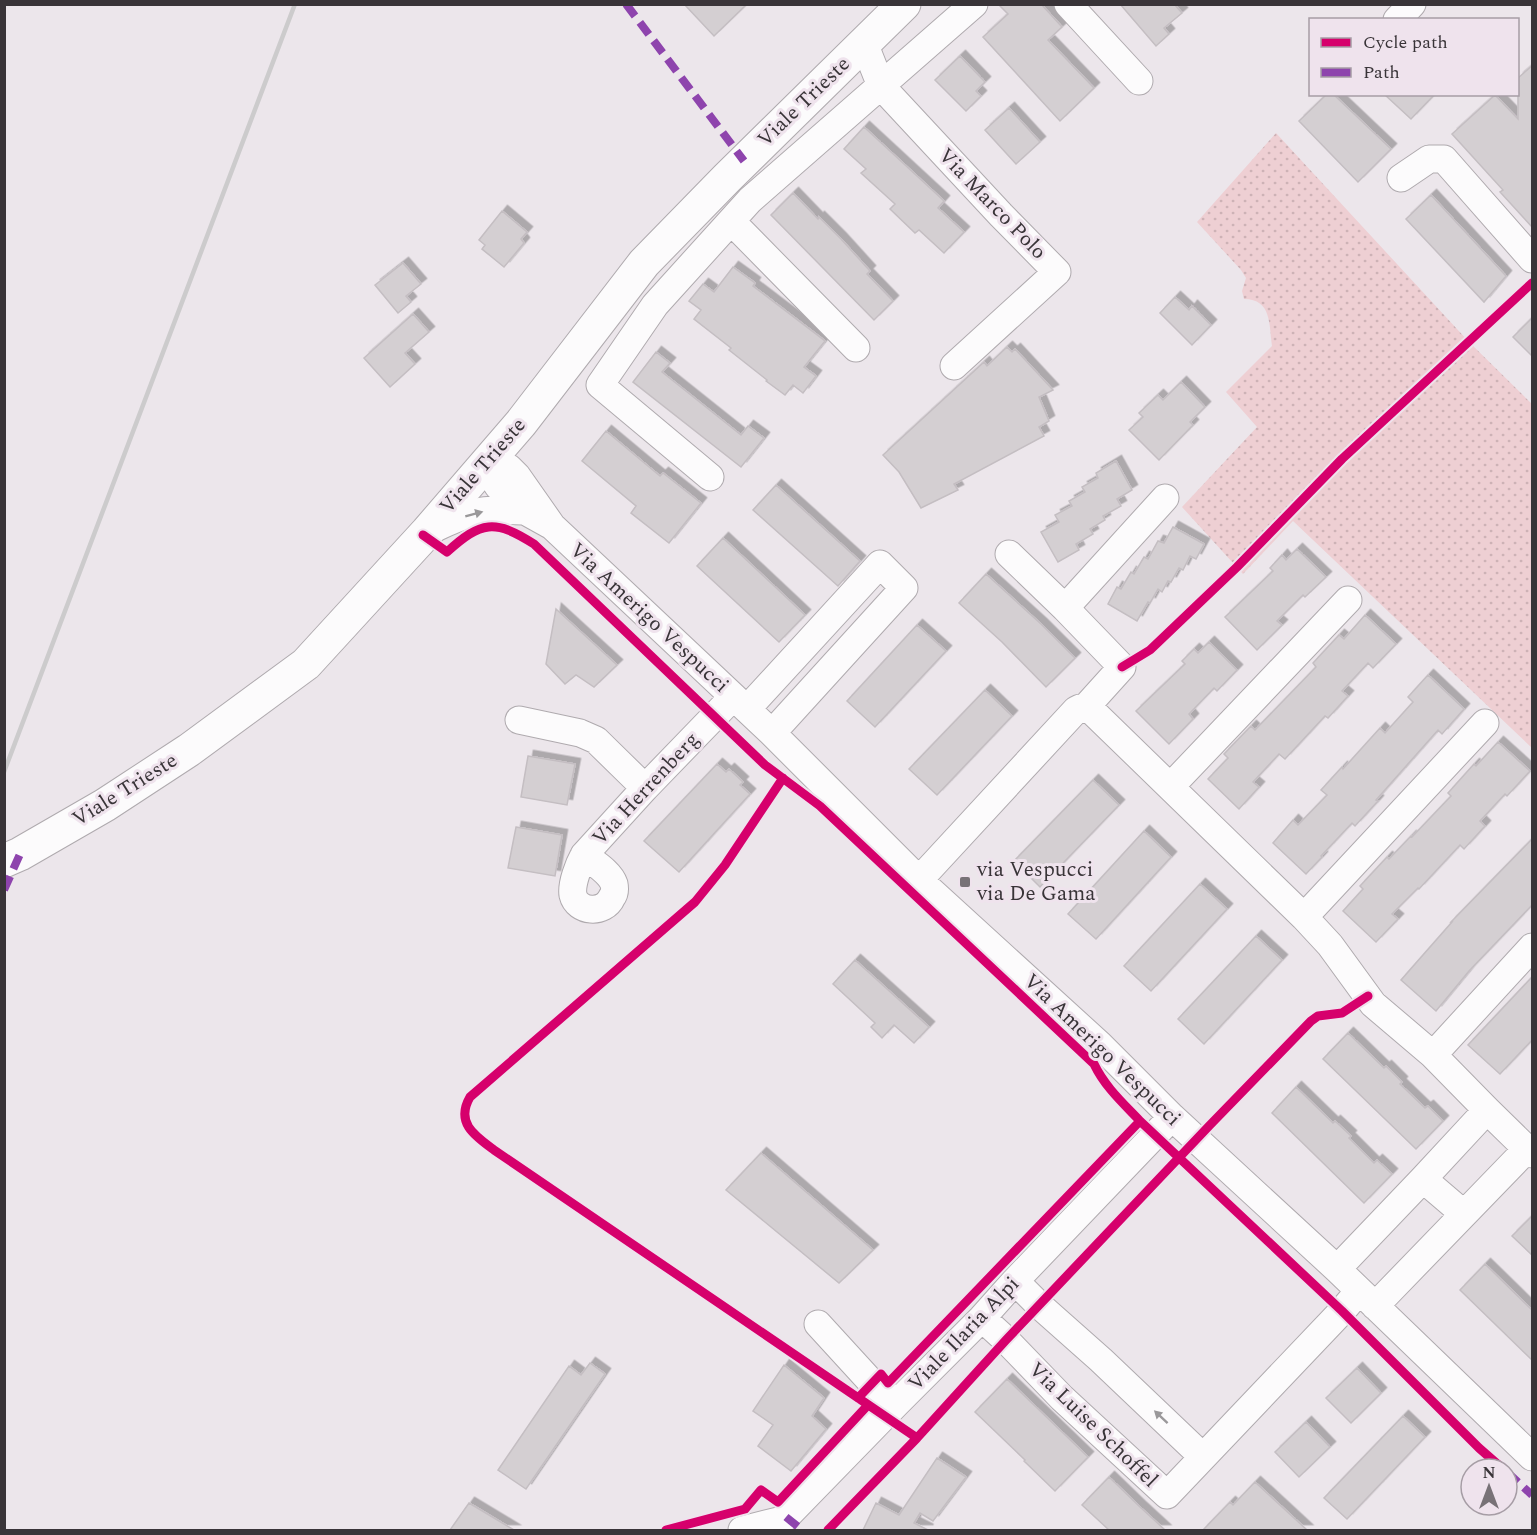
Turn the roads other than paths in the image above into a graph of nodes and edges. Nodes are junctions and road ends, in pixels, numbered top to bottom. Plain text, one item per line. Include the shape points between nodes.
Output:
1 (904, 4) edge
2 (974, 4) edge
3 (1068, 4) edge
4 (1412, 4) edge
5 (1399, 18) edge
6 (853, 54) junction
7 (1139, 81) dead end
8 (876, 90) junction
9 (1401, 178) dead end
10 (731, 221) junction
11 (1533, 259) edge
12 (856, 348) dead end
13 (954, 366) dead end
14 (521, 423) junction
15 (490, 460) junction
16 (710, 477) dead end
17 (1165, 498) dead end
18 (524, 499) junction
19 (427, 532) junction
20 (1009, 554) dead end
21 (1348, 600) dead end
22 (1065, 608) junction
23 (740, 703) junction
24 (1085, 708) junction
25 (519, 720) dead end
26 (1485, 723) dead end
27 (772, 733) junction
28 (1171, 786) junction
29 (645, 788) junction
30 (584, 855) dead end
31 (4, 861) edge
32 (919, 880) junction
33 (1304, 917) junction
34 (1533, 947) edge
35 (1433, 1056) junction
36 (1487, 1110) junction
37 (1172, 1117) junction
38 (1530, 1151) edge
39 (1424, 1179) junction
40 (1464, 1214) junction
41 (1337, 1269) junction
42 (1015, 1281) junction
43 (1367, 1298) junction
44 (982, 1318) junction
45 (818, 1324) dead end
46 (897, 1403) junction
47 (1533, 1456) edge
48 (1203, 1457) junction
49 (742, 1530) edge

1 - 6 main road, Viale Trieste
2 - 8 street
3 - 7 street
4 - 5 street
6 - 8 street, Via Marco Polo
6 - 14 main road, Viale Trieste via 644,263
8 - 10 street
8 - 13 street, Via Marco Polo via 1058,272
9 - 11 street via 1429,159 1444,159
10 - 12 street
10 - 16 street via 655,305 600,385
14 - 15 main road, Viale Trieste
14 - 18 street
15 - 18 street, Via Amerigo Vespucci via 517,476
15 - 19 main road, Viale Trieste
17 - 22 street
19 -> 18 street via 458,518
18 - 23 street, Via Amerigo Vespucci
19 - 31 main road, Viale Trieste via 306,663 189,750 105,806
20 - 22 street
21 - 28 street
22 - 24 street via 1122,667
23 - 27 street, Via Amerigo Vespucci
23 - 27 street, Via Amerigo Vespucci via 880,564 904,588
23 - 29 street, Via Herrenberg
24 - 28 street
24 - 32 street via 1076,710
25 - 29 street via 596,740
26 - 33 street
27 - 32 street, Via Amerigo Vespucci
28 - 33 street
29 - 30 street, Via Herrenberg
32 - 37 street, Via Amerigo Vespucci via 1100,1045
33 - 35 street via 1373,1004
34 - 35 street
35 - 36 street
36 - 38 street
36 - 39 street
37 - 41 street, Via Amerigo Vespucci
37 - 42 street, Viale Ilaria Alpi
38 - 40 street
39 - 40 street
39 - 41 street
40 - 43 street
41 - 43 street, Via Amerigo Vespucci
42 - 44 street, Viale Ilaria Alpi
48 -> 42 street
43 - 47 street, Via Amerigo Vespucci
43 - 48 street, Via Luise Schoffel via 1342,1311
44 - 46 street, Viale Ilaria Alpi
44 - 48 street, Via Luise Schoffel via 1167,1495
45 - 46 street via 872,1383
46 - 49 street, Viale Ilaria Alpi via 786,1518

